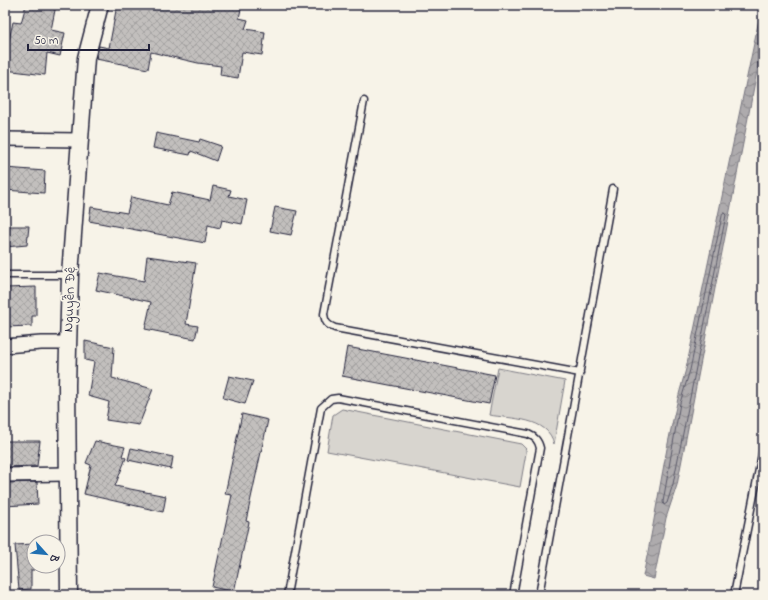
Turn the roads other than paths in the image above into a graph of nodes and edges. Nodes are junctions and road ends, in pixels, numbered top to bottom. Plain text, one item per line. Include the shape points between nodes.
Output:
1 (100, 5) edge
2 (364, 101) dead end
3 (5, 139) edge
4 (79, 140) junction
5 (613, 189) dead end
6 (5, 275) edge
7 (70, 276) junction
8 (68, 343) junction
9 (5, 346) edge
10 (580, 373) junction
11 (763, 449) edge
12 (67, 474) junction
13 (5, 475) edge
14 (69, 595) edge
15 (287, 595) edge
16 (513, 595) edge
17 (539, 595) edge
18 (734, 595) edge

1 - 4 street, Nguyễn Đệ via 86,58
2 - 10 lane via 324,321 335,328
3 - 4 street
4 - 7 street, Nguyễn Đệ
5 - 10 lane
6 - 7 lane
7 - 8 street, Nguyễn Đệ
8 - 9 street
8 - 12 street, Nguyễn Đệ
10 - 17 lane
11 - 18 lane
12 - 13 street
12 - 14 street, Nguyễn Đệ
15 - 16 lane via 321,408 331,398 534,437 540,448

